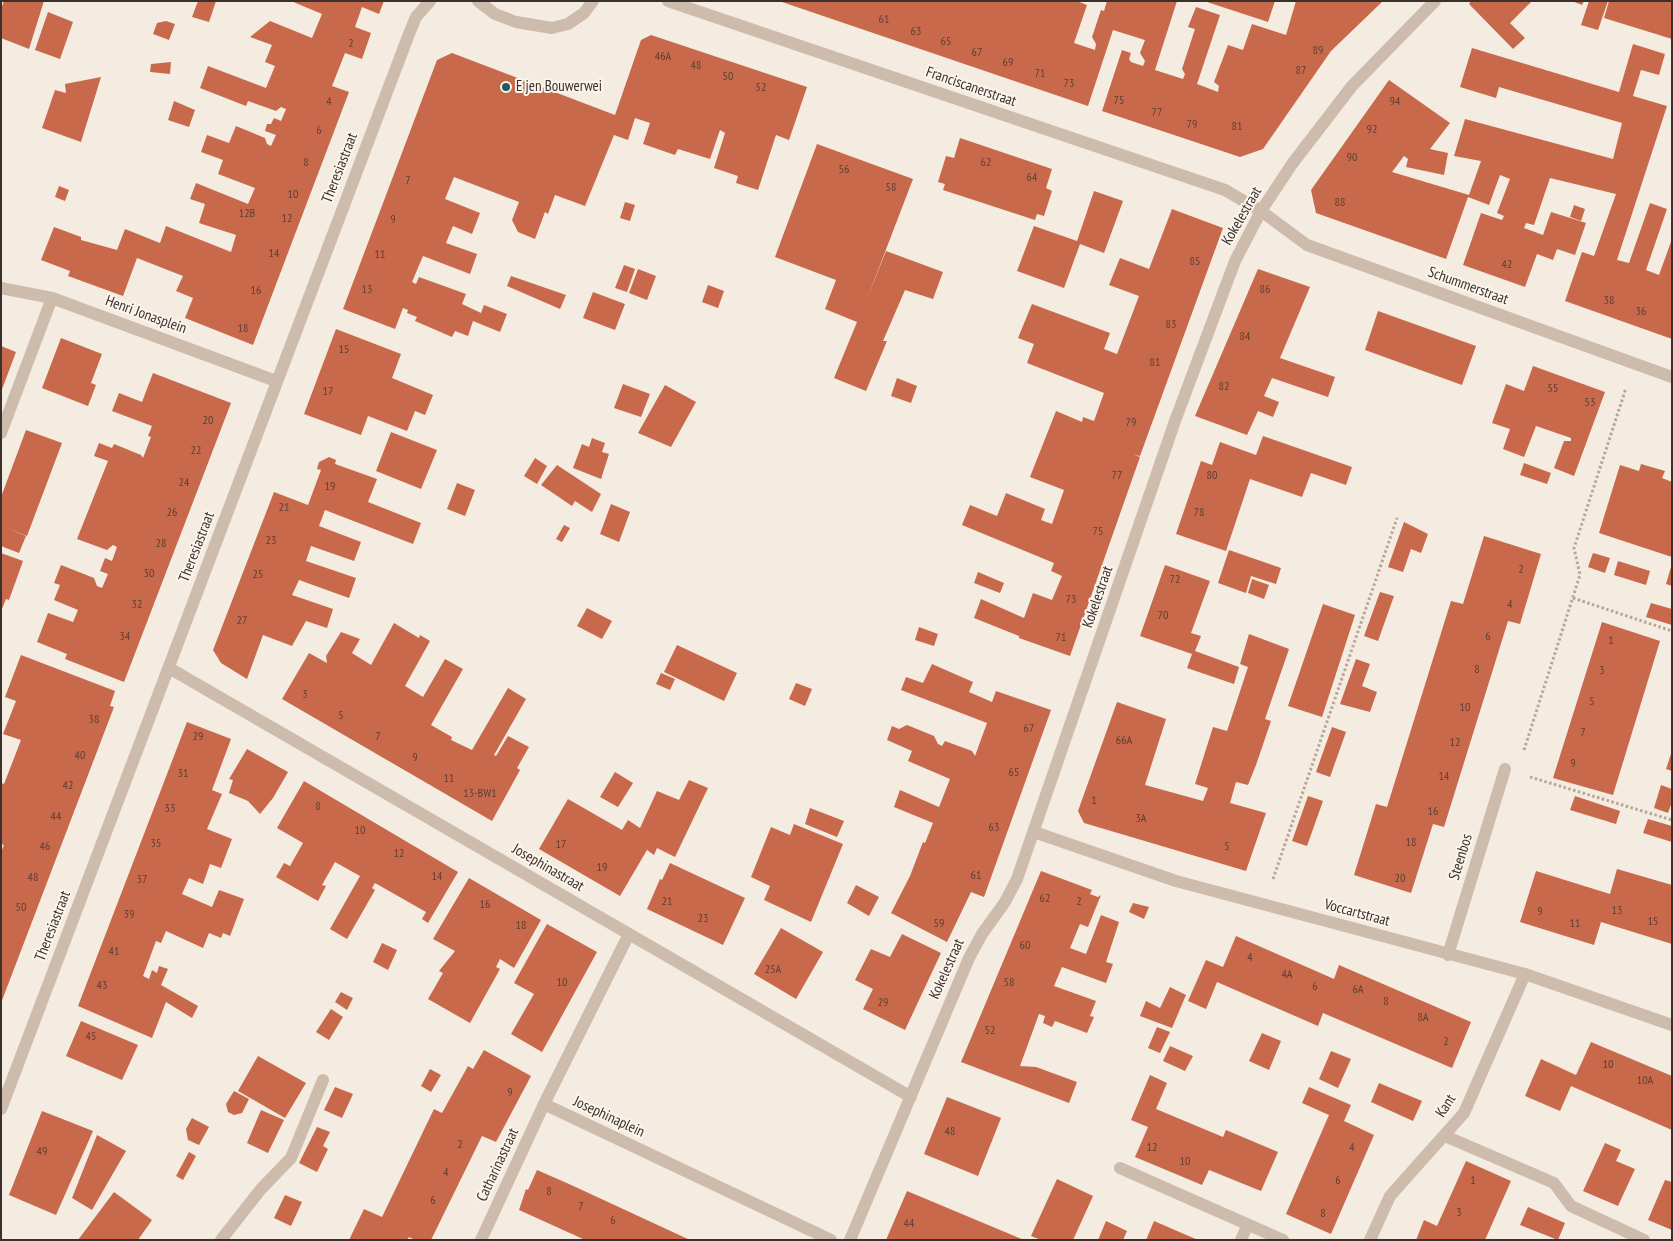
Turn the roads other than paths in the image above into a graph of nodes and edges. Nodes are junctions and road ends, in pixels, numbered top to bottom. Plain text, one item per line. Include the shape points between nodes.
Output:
1 (430, 1) edge
2 (478, 1) edge
3 (594, 1) edge
4 (668, 1) edge
5 (1435, 1) edge
6 (1261, 212) junction
7 (1, 288) edge
8 (52, 298) junction
9 (1672, 377) edge
10 (276, 381) junction
11 (1, 433) edge
12 (169, 668) junction
13 (1505, 769) road end
14 (1034, 832) junction
15 (629, 934) junction
16 (1448, 955) junction
17 (1525, 974) junction
18 (1672, 1026) edge
19 (323, 1080) dead end
20 (911, 1097) junction
21 (544, 1104) junction
22 (1, 1109) edge
23 (1444, 1136) junction
24 (1120, 1168) dead end
25 (1247, 1226) junction
26 (221, 1240) edge
27 (482, 1240) edge
28 (832, 1240) edge
29 (850, 1240) edge
30 (1241, 1240) edge
31 (1283, 1240) edge
32 (1370, 1240) edge
33 (1644, 1240) edge

1 - 10 street, Theresiastraat via 408,34
2 - 3 street via 495,14 516,22 552,28 568,24
4 - 6 street, Franciscanerstraat via 1225,190
5 - 6 street, Kokelestraat via 1352,86 1292,164
6 - 9 street, Schummerstraat via 1306,245
6 - 14 street, Kokelestraat via 1235,261 1175,421
7 - 8 street, Henri Jonasplein
8 - 10 street, Henri Jonasplein
8 - 11 street
10 - 12 street, Theresiastraat
12 - 15 street, Josephinastraat
12 - 22 street, Theresiastraat
13 - 16 street, Steenbos
14 - 16 street, Voccartstraat via 1176,881
14 - 20 street, Kokelestraat via 1005,902 968,958
15 - 20 street, Josephinastraat
15 - 21 street
16 - 17 street, Voccartstraat
17 - 18 street, Voccartstraat
17 - 23 street, Kant via 1464,1113
19 - 26 street via 291,1158 261,1189
20 - 29 street, Kokelestraat
21 - 27 street, Catharinastraat
21 - 28 street, Josephinaplein
23 - 32 street, Kant via 1390,1196
23 - 33 street via 1554,1183 1572,1206
24 - 25 street
25 - 30 street
25 - 31 street

